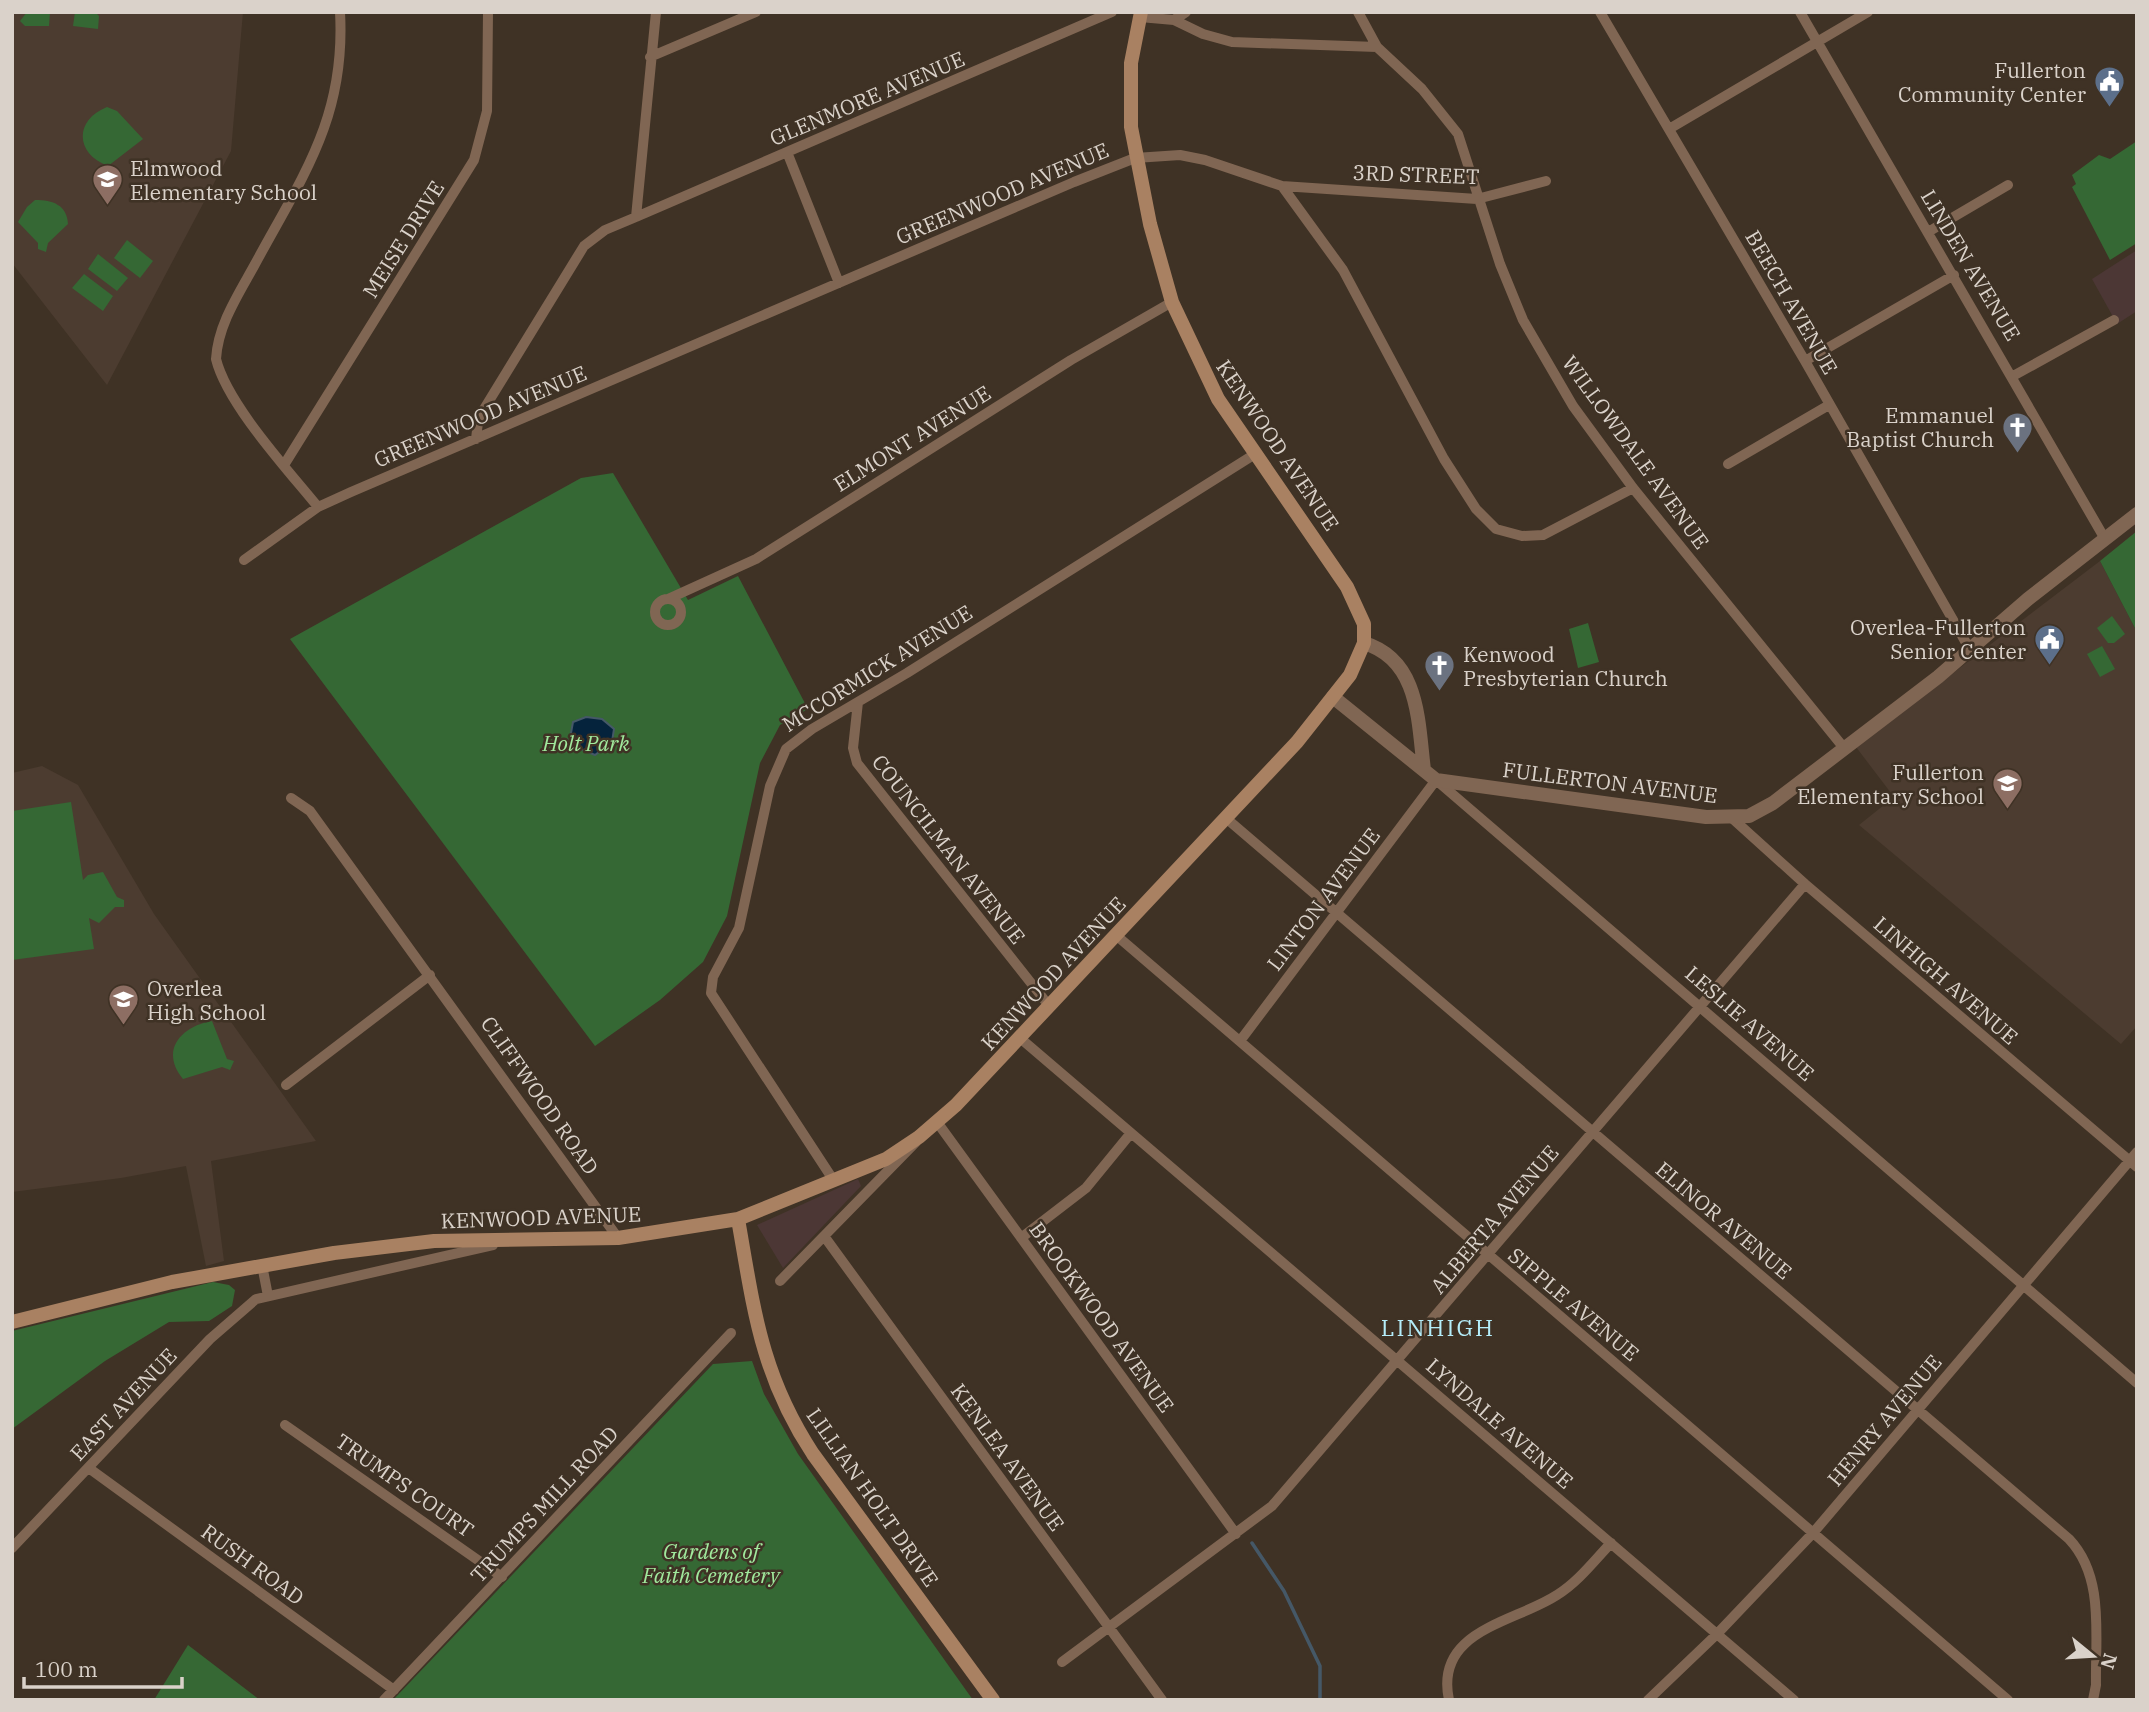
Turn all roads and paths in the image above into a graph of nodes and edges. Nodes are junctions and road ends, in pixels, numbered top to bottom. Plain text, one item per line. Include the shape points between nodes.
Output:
1 (340, 12) edge
2 (488, 12) edge
3 (656, 12) edge
4 (756, 12) edge
5 (1112, 12) edge
6 (1186, 12) edge
7 (1358, 12) edge
8 (1600, 12) edge
9 (1800, 12) edge
10 (1868, 12) edge
11 (1140, 15) edge
12 (1174, 20) junction
13 (1818, 42) junction
14 (1377, 47) junction
15 (650, 57) junction
16 (1669, 129) junction
17 (787, 152) junction
18 (1135, 158) junction
19 (1546, 181) dead end
20 (2008, 185) dead end
21 (1282, 186) junction
22 (1477, 199) junction
23 (636, 217) junction
24 (1928, 232) junction
25 (1954, 275) junction
26 (839, 283) junction
27 (1172, 302) junction
28 (2114, 320) dead end
29 (1805, 361) junction
30 (2014, 376) junction
31 (1829, 405) junction
32 (476, 439) junction
33 (1255, 454) junction
34 (1728, 464) dead end
35 (284, 465) junction
36 (1633, 488) junction
37 (318, 507) junction
38 (2137, 514) edge
39 (2105, 539) junction
40 (244, 560) dead end
41 (668, 599) dead end
42 (1364, 643) junction
43 (1969, 649) junction
44 (1333, 697) junction
45 (858, 702) junction
46 (1844, 748) junction
47 (1424, 770) junction
48 (1436, 780) junction
49 (291, 798) dead end
50 (1227, 819) junction
51 (1734, 819) junction
52 (1805, 884) junction
53 (1336, 914) junction
54 (1117, 936) junction
55 (430, 975) junction
56 (1050, 1007) junction
57 (1700, 1008) junction
58 (1020, 1038) junction
59 (1240, 1041) junction
60 (286, 1085) dead end
61 (937, 1122) junction
62 (1131, 1133) junction
63 (1592, 1133) junction
64 (919, 1137) junction
65 (2134, 1160) edge
66 (834, 1181) junction
67 (738, 1219) junction
68 (824, 1236) junction
69 (618, 1238) junction
70 (1021, 1238) junction
71 (521, 1241) junction
72 (1488, 1255) junction
73 (261, 1265) junction
74 (780, 1281) dead end
75 (2024, 1286) junction
76 (268, 1296) junction
77 (12, 1322) edge
78 (731, 1333) dead end
79 (1398, 1361) junction
80 (2137, 1383) edge
81 (1918, 1410) junction
82 (285, 1425) dead end
83 (90, 1469) junction
84 (1813, 1533) junction
85 (1236, 1534) junction
86 (1611, 1543) junction
87 (12, 1548) edge
88 (502, 1577) junction
89 (1108, 1628) junction
90 (1717, 1634) junction
91 (1062, 1662) dead end
92 (394, 1690) junction
93 (384, 1700) edge
94 (993, 1700) edge
95 (1162, 1700) edge
96 (1448, 1700) edge
97 (1648, 1700) edge
98 (1794, 1700) edge
99 (2008, 1700) edge
100 (2093, 1700) edge

1 - 35 street via 341,66 331,113 311,160 227,317 216,354 230,390
2 - 35 street, MEISE DRIVE via 487,111 474,160
3 - 15 street
4 - 15 street
5 - 17 street, GLENMORE AVENUE
6 - 12 street
7 - 14 street, WILLOWDALE AVENUE
8 - 16 street, BEECH AVENUE
9 - 13 street, LINDEN AVENUE
10 - 13 street
11 - 12 street
11 - 18 main road, KENWOOD AVENUE via 1130,76
12 - 14 street via 1232,41
13 - 16 street
13 - 24 street, LINDEN AVENUE
14 - 22 street, WILLOWDALE AVENUE via 1408,73 1452,125 1463,145
15 - 23 street
16 - 29 street, BEECH AVENUE
17 - 23 street, GLENMORE AVENUE
17 - 26 street
18 - 21 street, GREENWOOD AVENUE via 1194,157
18 - 26 street, GREENWOOD AVENUE
18 - 27 main road, KENWOOD AVENUE
19 - 22 street, 3RD STREET
20 - 24 street
21 - 22 street, 3RD STREET
21 - 36 street via 1343,270 1444,459 1484,519 1509,534 1543,535
22 - 36 street, WILLOWDALE AVENUE via 1536,346
23 - 32 street, GLENMORE AVENUE via 605,230 584,246 484,409
24 - 25 street, LINDEN AVENUE
25 - 29 street
25 - 30 street, LINDEN AVENUE
26 - 32 street, GREENWOOD AVENUE
27 - 33 main road, KENWOOD AVENUE via 1218,400
27 - 41 street, ELMONT AVENUE via 756,559
28 - 30 street
29 - 31 street, BEECH AVENUE
30 - 39 street, LINDEN AVENUE
31 - 34 street
31 - 43 street, BEECH AVENUE
32 - 37 street, GREENWOOD AVENUE
33 - 42 main road, KENWOOD AVENUE via 1347,587 1364,624
33 - 45 street, MCCORMICK AVENUE
35 - 37 street
36 - 46 street, WILLOWDALE AVENUE
37 - 40 street, GREENWOOD AVENUE
38 - 39 street, FULLERTON AVENUE
39 - 43 street, FULLERTON AVENUE
42 - 44 main road, KENWOOD AVENUE via 1354,668
42 - 47 street via 1383,650 1414,693
43 - 46 street, FULLERTON AVENUE
44 - 47 street, LESLIE AVENUE
44 - 50 main road, KENWOOD AVENUE
45 - 56 street, COUNCILMAN AVENUE via 853,748 857,763
45 - 66 street, MCCORMICK AVENUE via 812,729 780,756 739,928 711,988
46 - 51 street, FULLERTON AVENUE via 1762,810
47 - 48 street, LESLIE AVENUE
48 - 51 street, FULLERTON AVENUE
48 - 53 street, LINTON AVENUE
48 - 57 street, LESLIE AVENUE
49 - 55 street, CLIFFWOOD ROAD via 310,811
50 - 53 street, ELINOR AVENUE
50 - 54 main road, KENWOOD AVENUE
51 - 52 street, LINHIGH AVENUE
52 - 57 street, ALBERTA AVENUE
52 - 65 street, LINHIGH AVENUE
53 - 59 street, LINTON AVENUE
53 - 63 street, ELINOR AVENUE
54 - 56 main road, KENWOOD AVENUE
54 - 59 street, SIPPLE AVENUE
55 - 60 street
55 - 69 street, CLIFFWOOD ROAD
56 - 58 main road, KENWOOD AVENUE
57 - 63 street, ALBERTA AVENUE
57 - 75 street, LESLIE AVENUE
58 - 61 main road, KENWOOD AVENUE
58 - 62 street, LYNDALE AVENUE
59 - 72 street, SIPPLE AVENUE
61 - 64 main road, KENWOOD AVENUE
61 - 70 street, BROOKWOOD AVENUE
62 - 70 street via 1086,1188
62 - 79 street, LYNDALE AVENUE
63 - 72 street, ALBERTA AVENUE
63 - 81 street, ELINOR AVENUE
64 - 66 main road, KENWOOD AVENUE via 886,1159
64 - 68 street
65 - 75 street, HENRY AVENUE
66 - 67 main road, KENWOOD AVENUE
67 - 69 main road, KENWOOD AVENUE
67 - 94 main road, LILLIAN HOLT DRIVE via 760,1341 786,1411
68 - 74 street
68 - 89 street, KENLEA AVENUE
69 - 71 main road, KENWOOD AVENUE
70 - 85 street, BROOKWOOD AVENUE
71 - 73 main road, KENWOOD AVENUE via 404,1244
71 - 76 street, EAST AVENUE
72 - 79 street, ALBERTA AVENUE
72 - 84 street, SIPPLE AVENUE
73 - 76 street
73 - 77 main road, KENWOOD AVENUE
75 - 80 street, LESLIE AVENUE
75 - 81 street, HENRY AVENUE
76 - 83 street, EAST AVENUE via 256,1298 210,1339
78 - 88 street, TRUMPS MILL ROAD
79 - 85 street, ALBERTA AVENUE via 1272,1506
79 - 86 street, LYNDALE AVENUE
81 - 84 street, HENRY AVENUE
81 - 100 street, ELINOR AVENUE via 2080,1551 2092,1573
82 - 88 street, TRUMPS COURT
83 - 87 street, EAST AVENUE
83 - 92 street, RUSH ROAD
84 - 90 street, HENRY AVENUE
84 - 99 street, SIPPLE AVENUE
85 - 89 street, ALBERTA AVENUE
86 - 90 street, LYNDALE AVENUE
86 - 96 street via 1556,1596 1466,1640 1450,1668
88 - 92 street, TRUMPS MILL ROAD
89 - 91 street, ALBERTA AVENUE
89 - 95 street, KENLEA AVENUE
90 - 97 street, HENRY AVENUE
90 - 98 street, LYNDALE AVENUE
92 - 93 street, TRUMPS MILL ROAD

